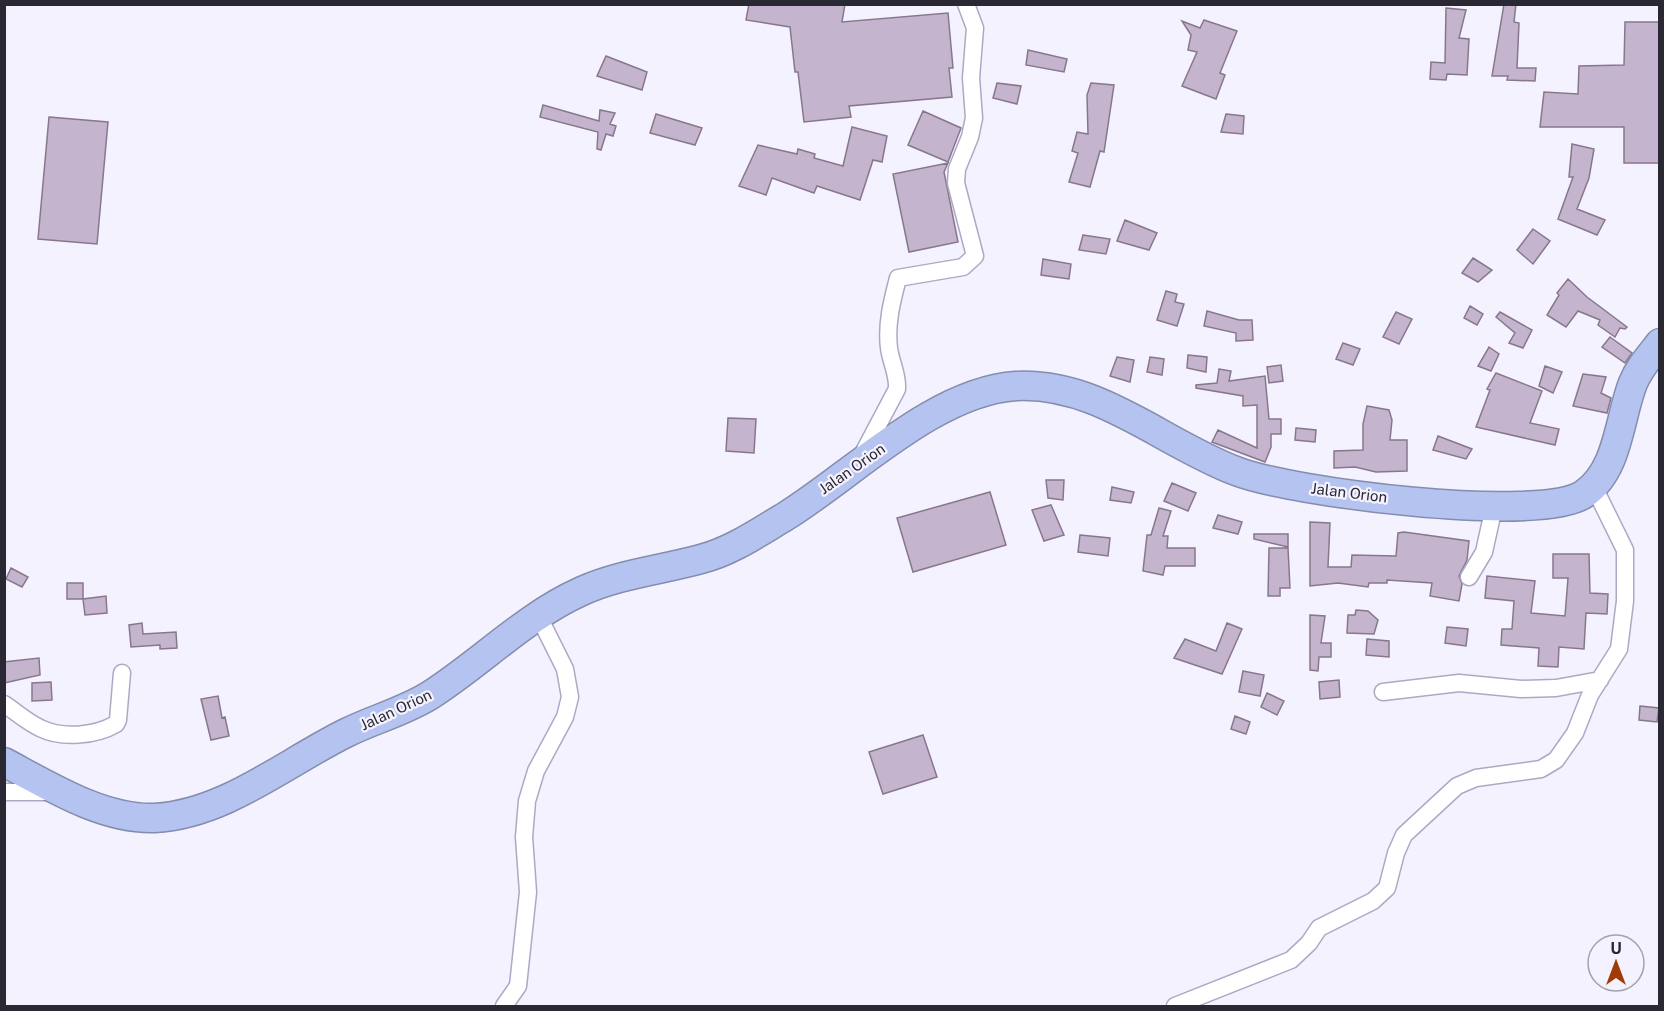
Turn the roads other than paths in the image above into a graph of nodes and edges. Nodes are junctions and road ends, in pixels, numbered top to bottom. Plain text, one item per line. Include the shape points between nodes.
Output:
1 (966, 4) edge
2 (1659, 343) edge
3 (858, 462) junction
4 (1593, 485) junction
5 (1494, 507) junction
6 (1469, 577) dead end
7 (538, 615) junction
8 (122, 673) dead end
9 (1600, 680) junction
10 (1383, 692) dead end
11 (4, 705) edge
12 (4, 762) edge
13 (60, 791) junction
14 (4, 792) edge
15 (504, 1006) edge
16 (1175, 1006) edge

1 - 3 street via 975,28 971,78 974,118 956,183 975,256 963,267 898,278 890,305 889,328 897,389
2 - 4 highway, Jalan Orion via 1635,378 1619,436
3 - 5 highway, Jalan Orion via 957,403 1014,386 1044,388 1071,391 1102,402 1206,460 1264,481 1357,495
3 - 7 highway, Jalan Orion via 806,503 730,549 616,579 582,591
4 - 5 highway, Jalan Orion via 1583,495 1561,503
4 - 9 street via 1625,550 1626,575 1619,649
5 - 6 street via 1484,552
7 - 13 highway, Jalan Orion via 431,695 344,734 213,805 154,818 98,807
7 - 15 street via 565,669 570,697 565,717 536,771 526,801 528,892 522,951 518,986
8 - 11 street via 117,724 99,732 60,735 40,728
9 - 10 street via 1556,688 1459,683
9 - 16 street via 1575,733 1556,760 1541,769 1476,778 1457,786 1404,835 1387,888 1373,901 1319,928 1291,960
12 - 13 highway, Jalan Orion
13 - 14 street

